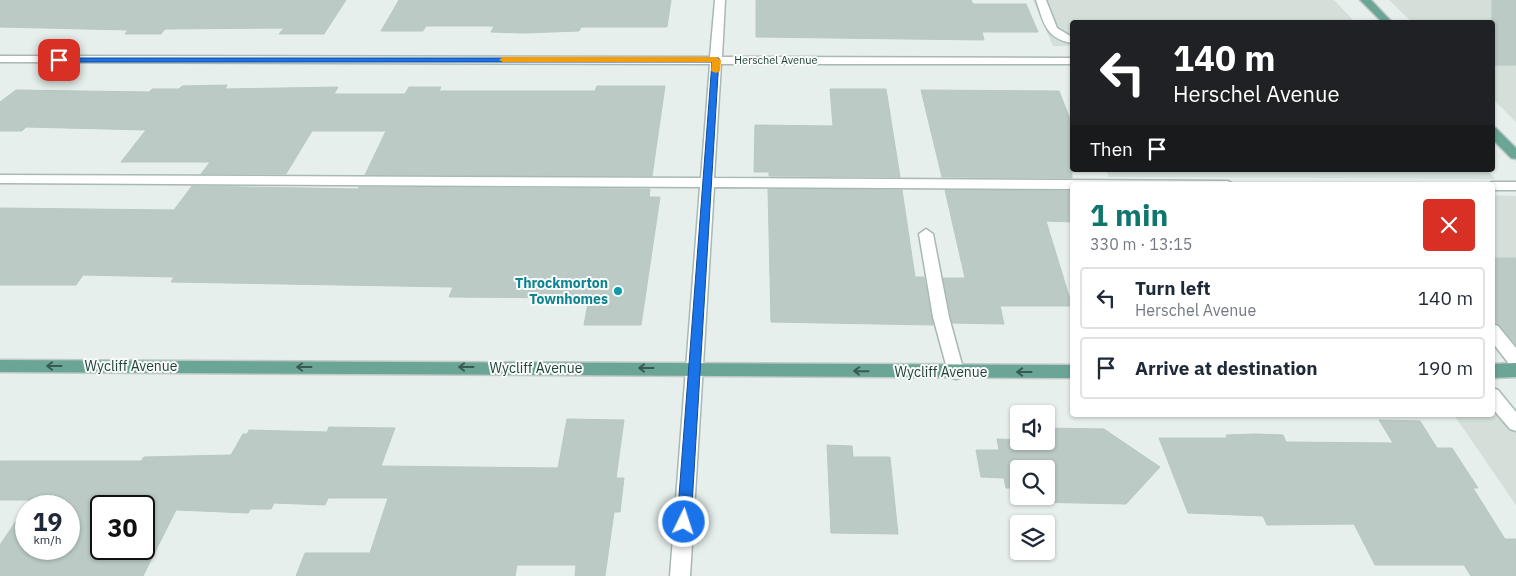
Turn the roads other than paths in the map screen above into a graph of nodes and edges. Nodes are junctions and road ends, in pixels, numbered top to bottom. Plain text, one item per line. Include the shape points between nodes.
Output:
1 (720, 0) edge
2 (1041, 0) edge
3 (1366, 0) edge
4 (1385, 20) edge
5 (1070, 39) edge
6 (0, 60) edge
7 (716, 60) junction
8 (1070, 61) edge
9 (1495, 134) edge
10 (1516, 155) edge
11 (0, 179) edge
12 (708, 184) junction
13 (1070, 185) edge
14 (1495, 186) edge
15 (1516, 186) edge
16 (926, 234) dead end
17 (1495, 334) edge
18 (1516, 360) edge
19 (0, 366) edge
20 (695, 368) junction
21 (1495, 370) edge
22 (1516, 370) edge
23 (956, 372) junction
24 (1070, 372) edge
25 (1495, 399) edge
26 (1516, 424) edge
27 (680, 576) edge

1 - 7 street
2 - 5 street via 1052,30
3 - 4 main road
6 - 7 street, Herschel Avenue
7 - 8 street, Herschel Avenue
7 - 12 street
9 - 10 main road
11 - 12 street
12 - 13 street
12 - 20 street
14 - 15 street
16 - 23 street via 941,317
17 - 18 street
20 -> 19 main road, Wycliff Avenue
23 -> 20 main road, Wycliff Avenue
20 - 27 street
21 - 22 main road
24 -> 23 main road, Wycliff Avenue
25 - 26 street

